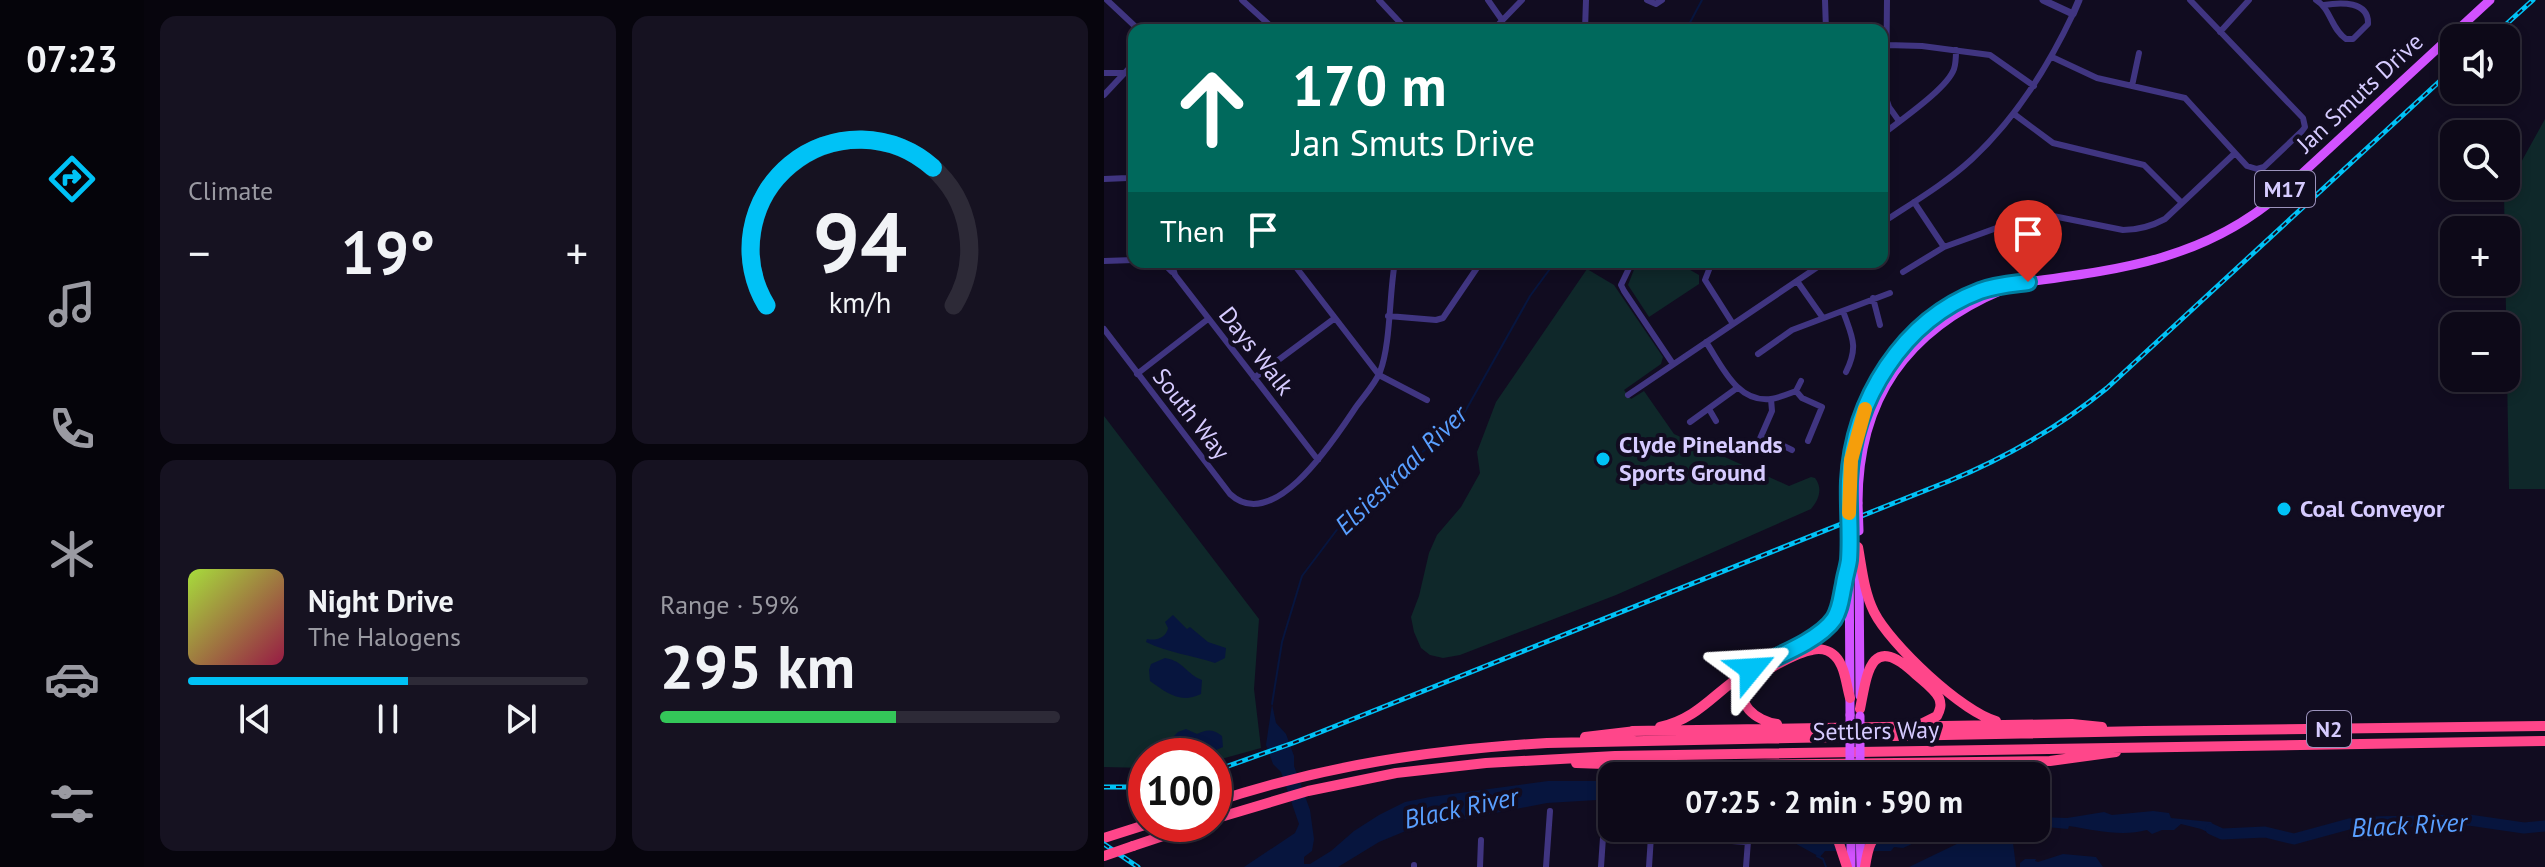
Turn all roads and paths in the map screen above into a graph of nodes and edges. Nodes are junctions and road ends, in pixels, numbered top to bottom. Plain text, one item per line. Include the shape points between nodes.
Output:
1 (1107, 0) edge
2 (1242, 0) edge
3 (1379, 0) edge
4 (1488, 0) edge
5 (1522, 0) edge
6 (1586, 0) edge
7 (1647, 0) edge
8 (1662, 0) edge
9 (1825, 0) edge
10 (1887, 0) edge
11 (2043, 0) edge
12 (2079, 0) edge
13 (2190, 0) edge
14 (2249, 0) edge
15 (2316, 0) edge
16 (2490, 0) edge
17 (1252, 3) edge
18 (2324, 5) junction
19 (2073, 14) junction
20 (1502, 20) junction
21 (1133, 24) edge
22 (1266, 24) edge
23 (1401, 24) edge
24 (1498, 24) edge
25 (1585, 24) edge
26 (1826, 24) edge
27 (1887, 24) edge
28 (2220, 32) junction
29 (1888, 45) edge
30 (1956, 50) junction
31 (2139, 53) dead end
32 (2052, 57) junction
33 (1128, 70) edge
34 (1104, 73) edge
35 (1125, 73) junction
36 (2034, 86) junction
37 (2132, 86) junction
38 (1104, 95) edge
39 (1888, 104) edge
40 (2014, 114) junction
41 (1899, 121) junction
42 (1888, 130) edge
43 (2235, 153) junction
44 (1104, 179) edge
45 (1128, 180) edge
46 (1914, 202) junction
47 (2181, 202) junction
48 (1888, 219) edge
49 (1944, 247) junction
50 (1128, 260) edge
51 (1104, 261) edge
52 (1168, 268) edge
53 (1173, 268) edge
54 (1297, 268) edge
55 (1394, 268) edge
56 (1477, 268) edge
57 (1629, 268) edge
58 (1710, 268) edge
59 (1816, 268) edge
60 (1903, 272) dead end
61 (1175, 275) junction
62 (1797, 281) junction
63 (1890, 293) dead end
64 (1873, 298) junction
65 (1843, 311) junction
66 (1388, 316) junction
67 (1335, 318) junction
68 (1823, 318) junction
69 (1208, 319) junction
70 (1733, 324) junction
71 (1880, 325) dead end
72 (1104, 329) edge
73 (1706, 342) junction
74 (1758, 354) dead end
75 (1673, 364) junction
76 (1846, 372) dead end
77 (1137, 374) junction
78 (1379, 375) junction
79 (1254, 378) junction
80 (1801, 381) dead end
81 (1737, 388) junction
82 (1796, 391) junction
83 (1628, 395) dead end
84 (1771, 399) junction
85 (1427, 400) dead end
86 (1709, 409) junction
87 (1716, 421) dead end
88 (1690, 422) dead end
89 (1762, 435) junction
90 (1808, 441) dead end
91 (1755, 450) dead end
92 (1792, 450) dead end
93 (1318, 460) junction
94 (1854, 531) junction
95 (1858, 547) junction
96 (1849, 563) junction
97 (1850, 698) junction
98 (1857, 713) junction
99 (2018, 725) junction
100 (1911, 726) junction
101 (2545, 726) edge
102 (1816, 728) junction
103 (1632, 731) junction
104 (2145, 731) junction
105 (2545, 741) edge
106 (1547, 743) junction
107 (2157, 745) junction
108 (1551, 760) junction
109 (2050, 761) junction
110 (1852, 762) edge
111 (1859, 762) edge
112 (2001, 762) edge
113 (2045, 762) edge
114 (1598, 765) edge
115 (1232, 797) edge
116 (1550, 811) dead end
117 (1232, 813) edge
118 (1481, 840) dead end
119 (1145, 842) edge
120 (1602, 842) edge
121 (1651, 842) edge
122 (1748, 842) edge
123 (1839, 842) edge
124 (1870, 842) edge
125 (1104, 856) edge
126 (1858, 859) edge
127 (1480, 867) edge
128 (1546, 867) edge
129 (1601, 867) edge
130 (1649, 867) edge
131 (1746, 867) edge
132 (1849, 867) edge

1 - 21 street
2 - 17 street
3 - 23 street
4 - 20 street
5 - 20 street
6 - 25 street
7 - 8 street
9 - 26 street
10 - 27 street
11 - 19 street
12 - 19 street
13 - 28 street
14 - 28 street
15 - 18 street
16 - 94 main road, Jan Smuts Drive / M17, bridge via 2280,194 2237,226 2170,256 1998,286 1965,298 1922,325 1874,388 1857,432 1850,471
17 - 22 street
18 - 18 street via 2363,8 2368,24 2346,39
19 - 32 street
20 - 24 street
28 - 43 street via 2305,122 2264,167 2247,166
29 - 30 street
30 - 36 street via 1990,55
30 - 41 street via 1949,76
31 - 37 street
32 - 36 street
32 - 37 street via 2092,76
33 - 35 street
34 - 35 street
35 - 38 street
36 - 40 street
37 - 43 street via 2185,98
39 - 41 street
40 - 46 street via 1970,161
40 - 47 street via 2053,143 2144,165
41 - 42 street
43 - 47 street
44 - 45 street
46 - 48 street
46 - 49 street
47 - 49 street via 2165,219 2134,230 2038,213
49 - 60 street
50 - 51 street
52 - 61 street
53 - 61 street, Days Walk
54 - 67 street
55 - 66 street
56 - 66 street via 1443,318
57 - 75 street via 1621,285
58 - 70 street via 1705,280
59 - 62 street
61 - 69 street, Days Walk
62 - 68 street
62 - 70 street
63 - 64 street
64 - 65 street
64 - 71 street
65 - 68 street
65 - 76 street via 1855,345
66 - 78 street
67 - 78 street
67 - 79 street
68 - 74 street via 1792,330
69 - 77 street
69 - 79 street, Days Walk
70 - 73 street
72 - 77 street, South Way
73 - 75 street
73 - 81 street
75 - 83 street
77 - 93 street, South Way via 1230,494 1244,503 1272,499
78 - 85 street
78 - 93 street
79 - 93 street, Days Walk
80 - 82 street
81 - 84 street
81 - 86 street
82 - 84 street
82 - 90 street via 1822,407
84 - 89 street
86 - 87 street
86 - 88 street
89 - 91 street
89 - 92 street
94 - 95 main road, Jan Smuts Drive / M17
94 - 96 main road, Jan Smuts Drive / M17
95 - 98 main road, Jan Smuts Drive / M17
95 - 99 highway via 1870,604 1893,641 1969,710
96 - 97 main road, Jan Smuts Drive / M17
96 - 103 highway via 1840,607 1821,632 1741,675 1692,715 1671,725
97 - 98 main road, Jan Smuts Drive / M17
97 - 102 highway via 1838,660 1823,650 1807,651 1748,685 1745,705 1756,717
98 - 100 highway via 1871,665 1880,657 1892,657 1940,701 1935,719
98 - 110 main road, Jan Smuts Drive / M17, bridge
98 - 111 main road, Jan Smuts Drive / M17, bridge
99 - 100 highway
99 - 104 highway
100 - 102 highway
101 - 104 highway, Settlers Way / N2
102 - 103 highway
103 - 106 highway
104 - 106 highway, Settlers Way / N2
105 - 107 highway, Settlers Way / N2
106 - 115 highway, Settlers Way / N2 via 1366,762
107 - 108 highway, Settlers Way / N2
107 - 109 highway
108 - 114 highway
108 - 117 highway, Settlers Way / N2 via 1370,778
109 - 112 highway
109 - 113 highway
116 - 128 street
118 - 127 street
119 - 125 highway, bridge
120 - 129 street
121 - 130 street
122 - 131 street
123 - 126 highway
124 - 126 highway
126 - 132 highway

